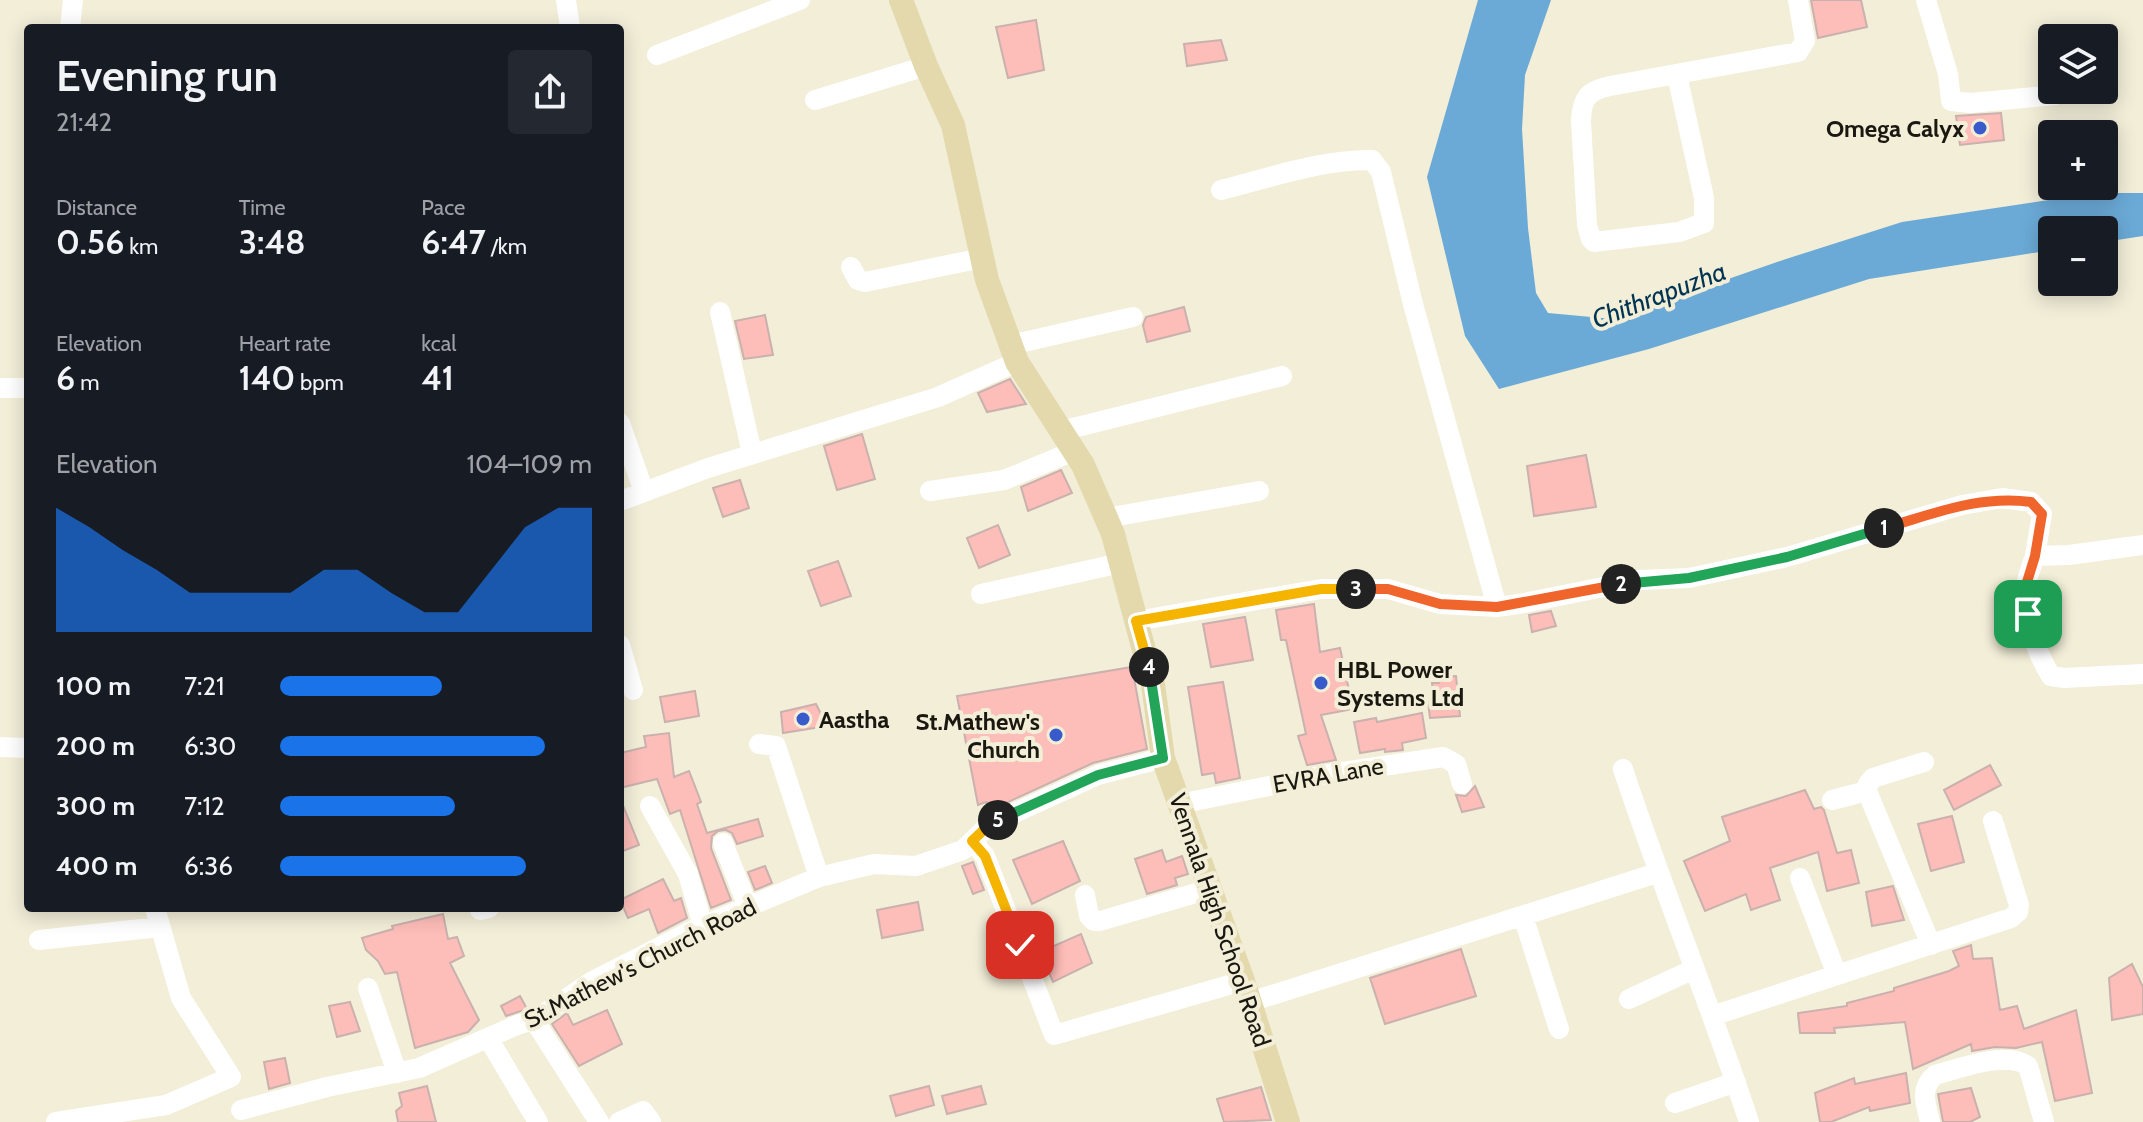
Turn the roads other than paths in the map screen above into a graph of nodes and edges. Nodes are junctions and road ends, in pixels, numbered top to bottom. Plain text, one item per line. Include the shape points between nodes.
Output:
1 (73, 0) edge
2 (566, 0) edge
3 (800, 0) edge
4 (901, 0) edge
5 (1798, 0) edge
6 (1926, 0) edge
7 (70, 24) edge
8 (569, 24) edge
9 (657, 55) dead end
10 (926, 66) junction
11 (1677, 75) junction
12 (2038, 97) edge
13 (815, 100) dead end
14 (1221, 190) dead end
15 (982, 258) junction
16 (851, 267) dead end
17 (720, 312) dead end
18 (1133, 317) dead end
19 (1014, 353) junction
20 (1282, 376) dead end
21 (0, 388) edge
22 (24, 388) edge
23 (624, 434) edge
24 (1068, 441) junction
25 (752, 453) junction
26 (930, 491) dead end
27 (1259, 491) dead end
28 (644, 492) junction
29 (624, 500) edge
30 (1106, 518) junction
31 (2143, 545) edge
32 (2035, 556) junction
33 (1121, 563) junction
34 (981, 594) dead end
35 (1497, 607) junction
36 (1136, 621) junction
37 (624, 659) edge
38 (2143, 674) edge
39 (633, 690) dead end
40 (759, 744) dead end
41 (0, 747) edge
42 (24, 748) edge
43 (1163, 758) junction
44 (1924, 762) dead end
45 (1623, 769) dead end
46 (1462, 784) dead end
47 (1867, 791) junction
48 (1832, 800) dead end
49 (1179, 804) junction
50 (650, 806) dead end
51 (1993, 821) dead end
52 (972, 841) junction
53 (723, 843) dead end
54 (1657, 873) junction
55 (819, 877) junction
56 (1800, 878) dead end
57 (1210, 889) junction
58 (1085, 895) dead end
59 (748, 907) junction
60 (1523, 916) junction
61 (158, 918) edge
62 (703, 926) junction
63 (39, 940) dead end
64 (1931, 945) junction
65 (1694, 969) junction
66 (1837, 975) junction
67 (368, 988) dead end
68 (1246, 992) junction
69 (1629, 999) dead end
70 (1712, 1016) junction
71 (534, 1020) junction
72 (1559, 1029) dead end
73 (488, 1038) junction
74 (397, 1073) junction
75 (231, 1077) junction
76 (1736, 1082) junction
77 (1675, 1103) dead end
78 (243, 1116) edge
79 (56, 1122) edge
80 (538, 1122) edge
81 (599, 1122) edge
82 (619, 1122) edge
83 (651, 1122) edge
84 (1288, 1122) edge
85 (1749, 1122) edge
86 (1930, 1122) edge
87 (2044, 1122) edge

1 - 7 street
2 - 8 street
3 - 9 street
4 - 10 main road, Vennala High School Road
5 - 11 street via 1805,41 1798,52
6 - 12 street via 1951,101
10 - 13 street
10 - 15 main road, Vennala High School Road via 953,125
11 - 11 street via 1704,198 1704,223 1679,232 1594,242 1587,225 1584,100 1592,90
14 - 35 street via 1359,159 1372,160 1381,172
15 - 16 street via 865,282
15 - 19 main road, Vennala High School Road
17 - 25 street
18 - 19 street
19 - 24 main road, Vennala High School Road
19 - 25 street via 938,397
20 - 24 street
21 - 22 street
23 - 28 street
24 - 26 street via 1004,480
24 - 30 main road, Vennala High School Road
25 - 28 street
27 - 30 street
28 - 29 street
30 - 33 main road, Vennala High School Road
31 - 32 street
32 - 35 street via 2042,514 2031,502 2002,498 1787,557 1689,578 1638,580
32 - 38 street via 2027,582 2028,614 2051,676
33 - 34 street
33 - 36 main road, Vennala High School Road
35 - 36 street via 1440,604 1388,589 1321,589
36 - 43 main road, Vennala High School Road via 1153,684
37 - 39 street
40 - 55 street via 776,746
41 - 42 street
43 - 49 main road, Vennala High School Road
43 - 52 street, St.Mathew's Church Road via 1098,775 990,824
44 - 47 street via 1873,778
45 - 54 street
46 - 49 street, EVRA Lane via 1456,764 1443,757
47 - 48 street
47 - 64 street
49 - 57 main road, Vennala High School Road
50 - 62 street via 688,874
51 - 64 street via 2018,912
52 - 55 street, St.Mathew's Church Road via 963,850 916,866 874,864
52 - 68 street via 985,856 1054,1035
53 - 59 street
54 - 60 street
54 - 65 street
55 - 59 street, St.Mathew's Church Road
56 - 66 street
57 - 58 street via 1100,921 1089,916
57 - 68 main road, Vennala High School Road
59 - 62 street, St.Mathew's Church Road
60 - 68 street
60 - 72 street
61 - 63 street
61 - 75 street via 181,998
62 - 71 street, St.Mathew's Church Road via 591,982
64 - 66 street
65 - 69 street
65 - 70 street
66 - 70 street
67 - 74 street
68 - 84 main road, Vennala High School Road
70 - 76 street
71 - 73 street, St.Mathew's Church Road
71 - 81 street
73 - 74 street, St.Mathew's Church Road
73 - 80 street
74 - 78 street, St.Mathew's Church Road via 327,1087
75 - 78 street
75 - 79 street via 166,1105
76 - 77 street
76 - 85 street
82 - 83 street via 643,1111
86 - 87 street via 1924,1094 1930,1079 2008,1059 2028,1066

